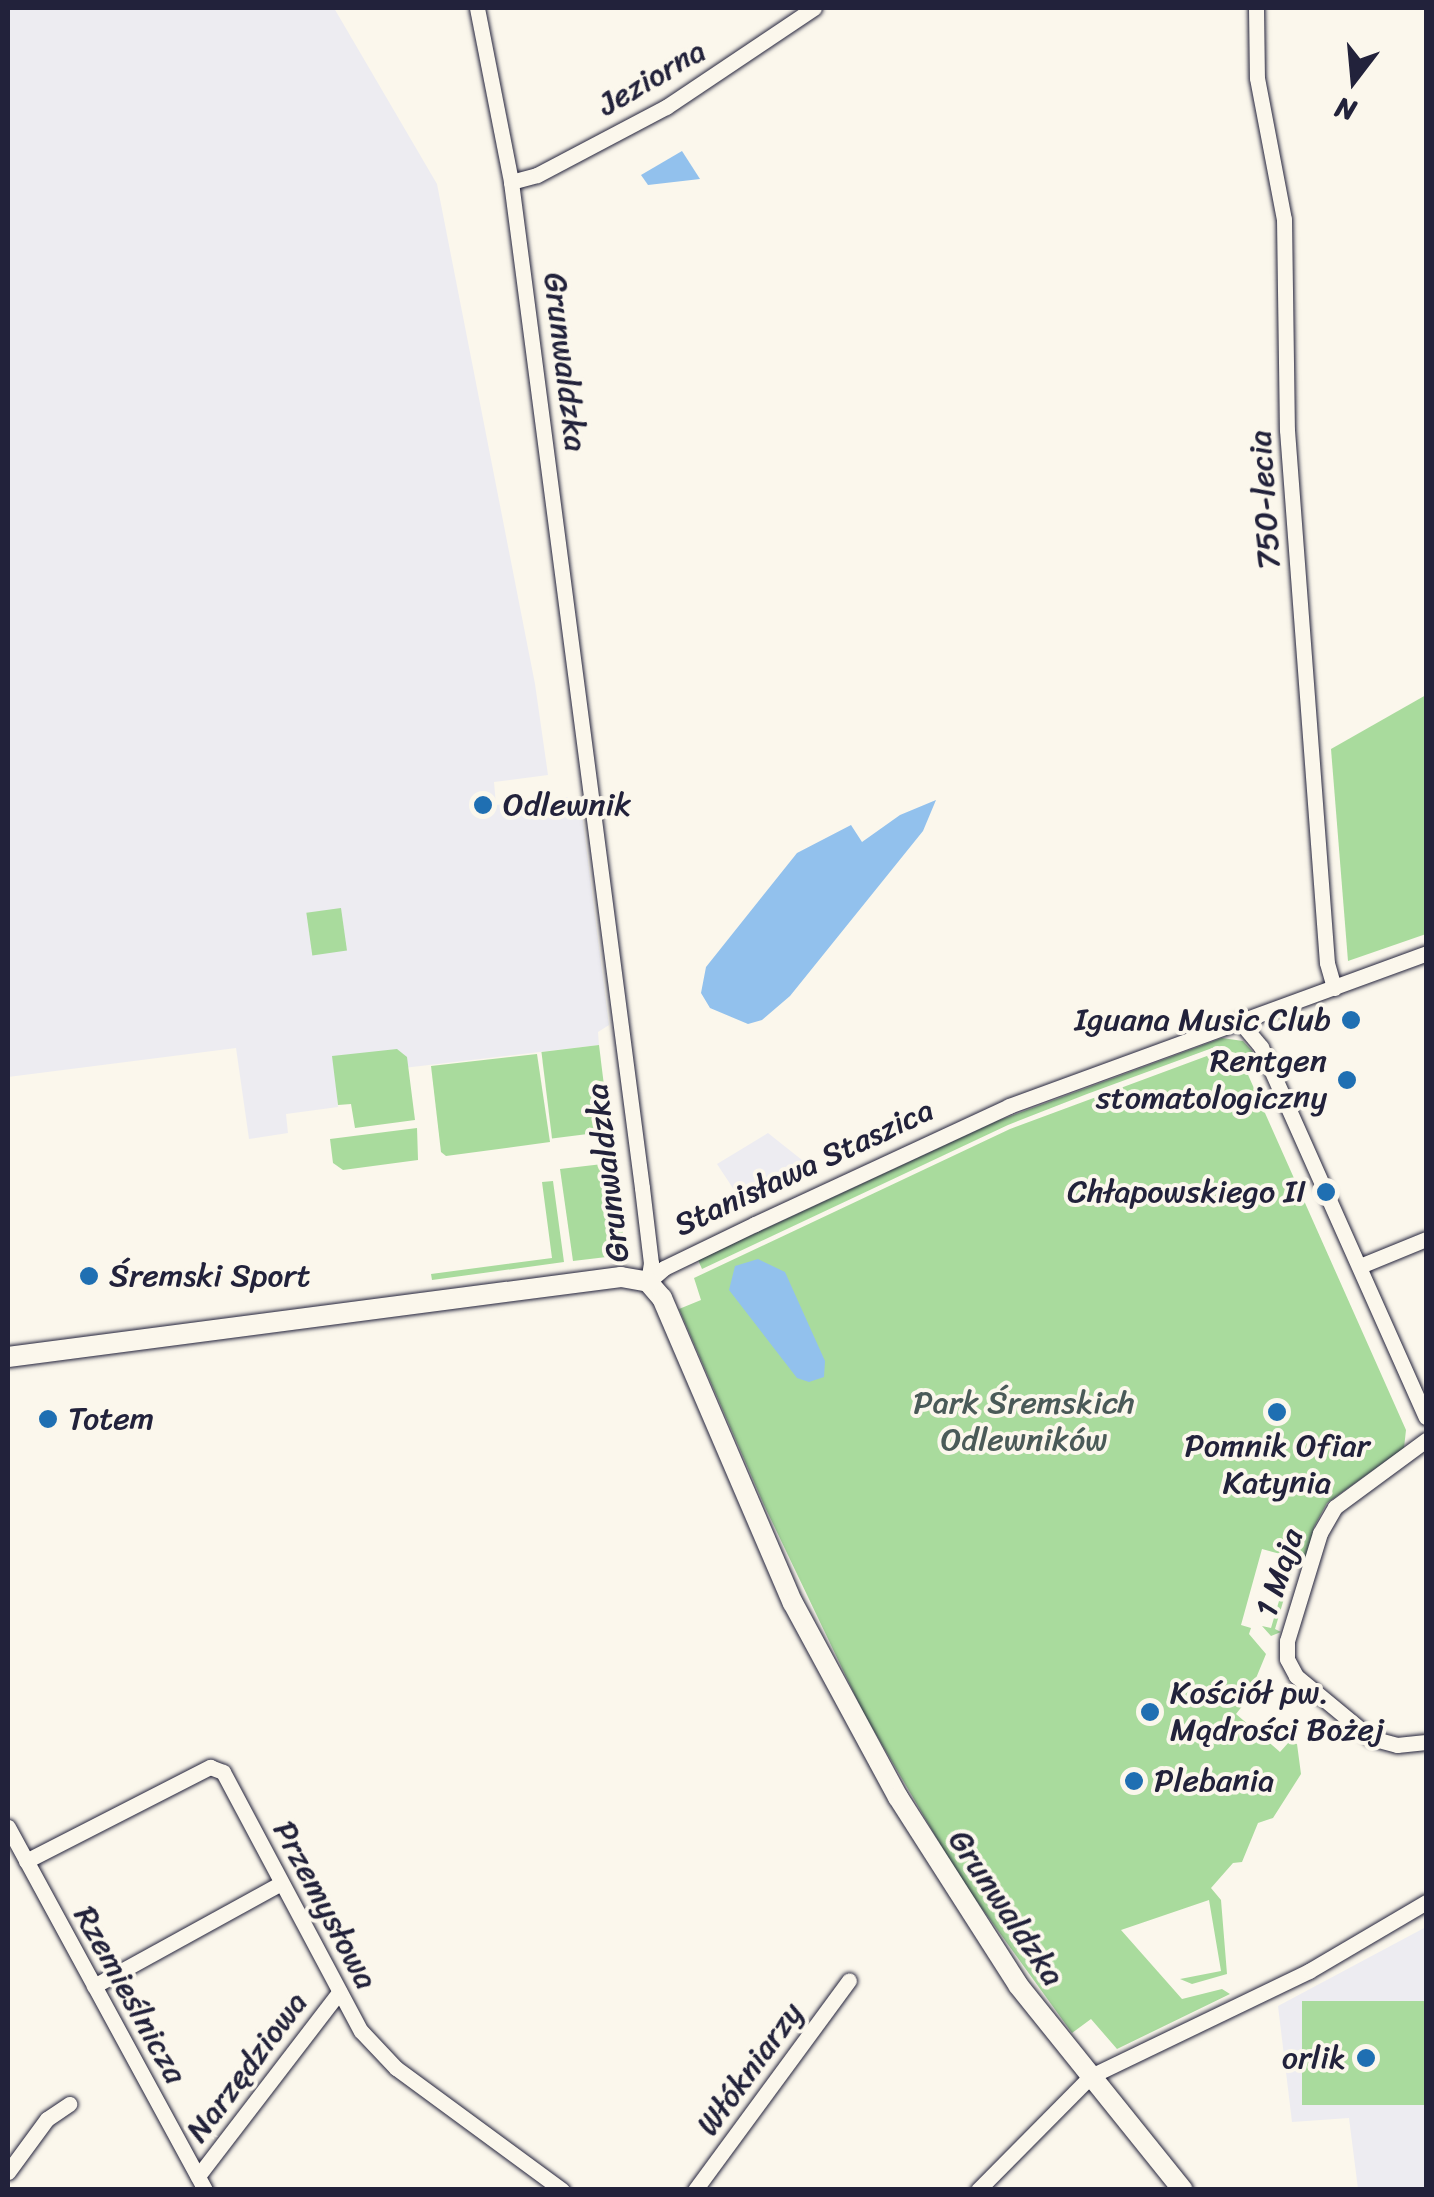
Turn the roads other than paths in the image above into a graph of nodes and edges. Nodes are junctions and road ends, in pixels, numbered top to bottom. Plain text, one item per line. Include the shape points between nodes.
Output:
1 (477, 8) edge
2 (814, 8) edge
3 (1256, 8) edge
4 (511, 182) junction
5 (1426, 953) edge
6 (1334, 988) junction
7 (1241, 1023) junction
8 (1426, 1239) edge
9 (1360, 1266) junction
10 (648, 1282) junction
11 (8, 1357) edge
12 (1426, 1417) edge
13 (1426, 1440) edge
14 (1426, 1742) edge
15 (8, 1827) edge
16 (26, 1861) junction
17 (281, 1883) junction
18 (1426, 1902) edge
19 (849, 1980) dead end
20 (94, 1986) junction
21 (339, 1992) junction
22 (1092, 2076) junction
23 (69, 2104) dead end
24 (8, 2172) edge
25 (202, 2183) edge
26 (562, 2190) edge
27 (695, 2190) edge
28 (978, 2190) edge
29 (1183, 2190) edge

1 - 4 street, Grunwaldzka
2 - 4 street, Jeziorna via 675,102
3 - 6 street, 750-lecia via 1257,78 1284,219 1287,430
4 - 10 street, Grunwaldzka via 652,1263
5 - 6 street, Stanisława Staszica
6 - 7 street, Stanisława Staszica
7 - 9 street via 1261,1048
7 - 10 street, Stanisława Staszica via 976,1120 664,1268
8 - 9 street
9 - 12 street
10 - 11 main road via 621,1278
10 - 22 main road, Grunwaldzka via 662,1298 783,1583 850,1712 1018,1984
13 - 14 street, 1 Maja via 1335,1507 1320,1532 1287,1641 1296,1676 1371,1738
15 - 16 street, Rzemieślnicza
16 - 17 street, Przemysłowa via 210,1767 230,1782
16 - 20 street, Rzemieślnicza
17 - 20 street
17 - 21 street, Przemysłowa
18 - 22 street via 1308,1971
19 - 27 street, Włókniarzy
20 - 25 street, Rzemieślnicza
21 - 25 street, Narzędziowa
21 - 26 street, Przemysłowa via 361,2031 396,2068
22 - 28 street
22 - 29 main road, Grunwaldzka
23 - 24 street via 46,2120

